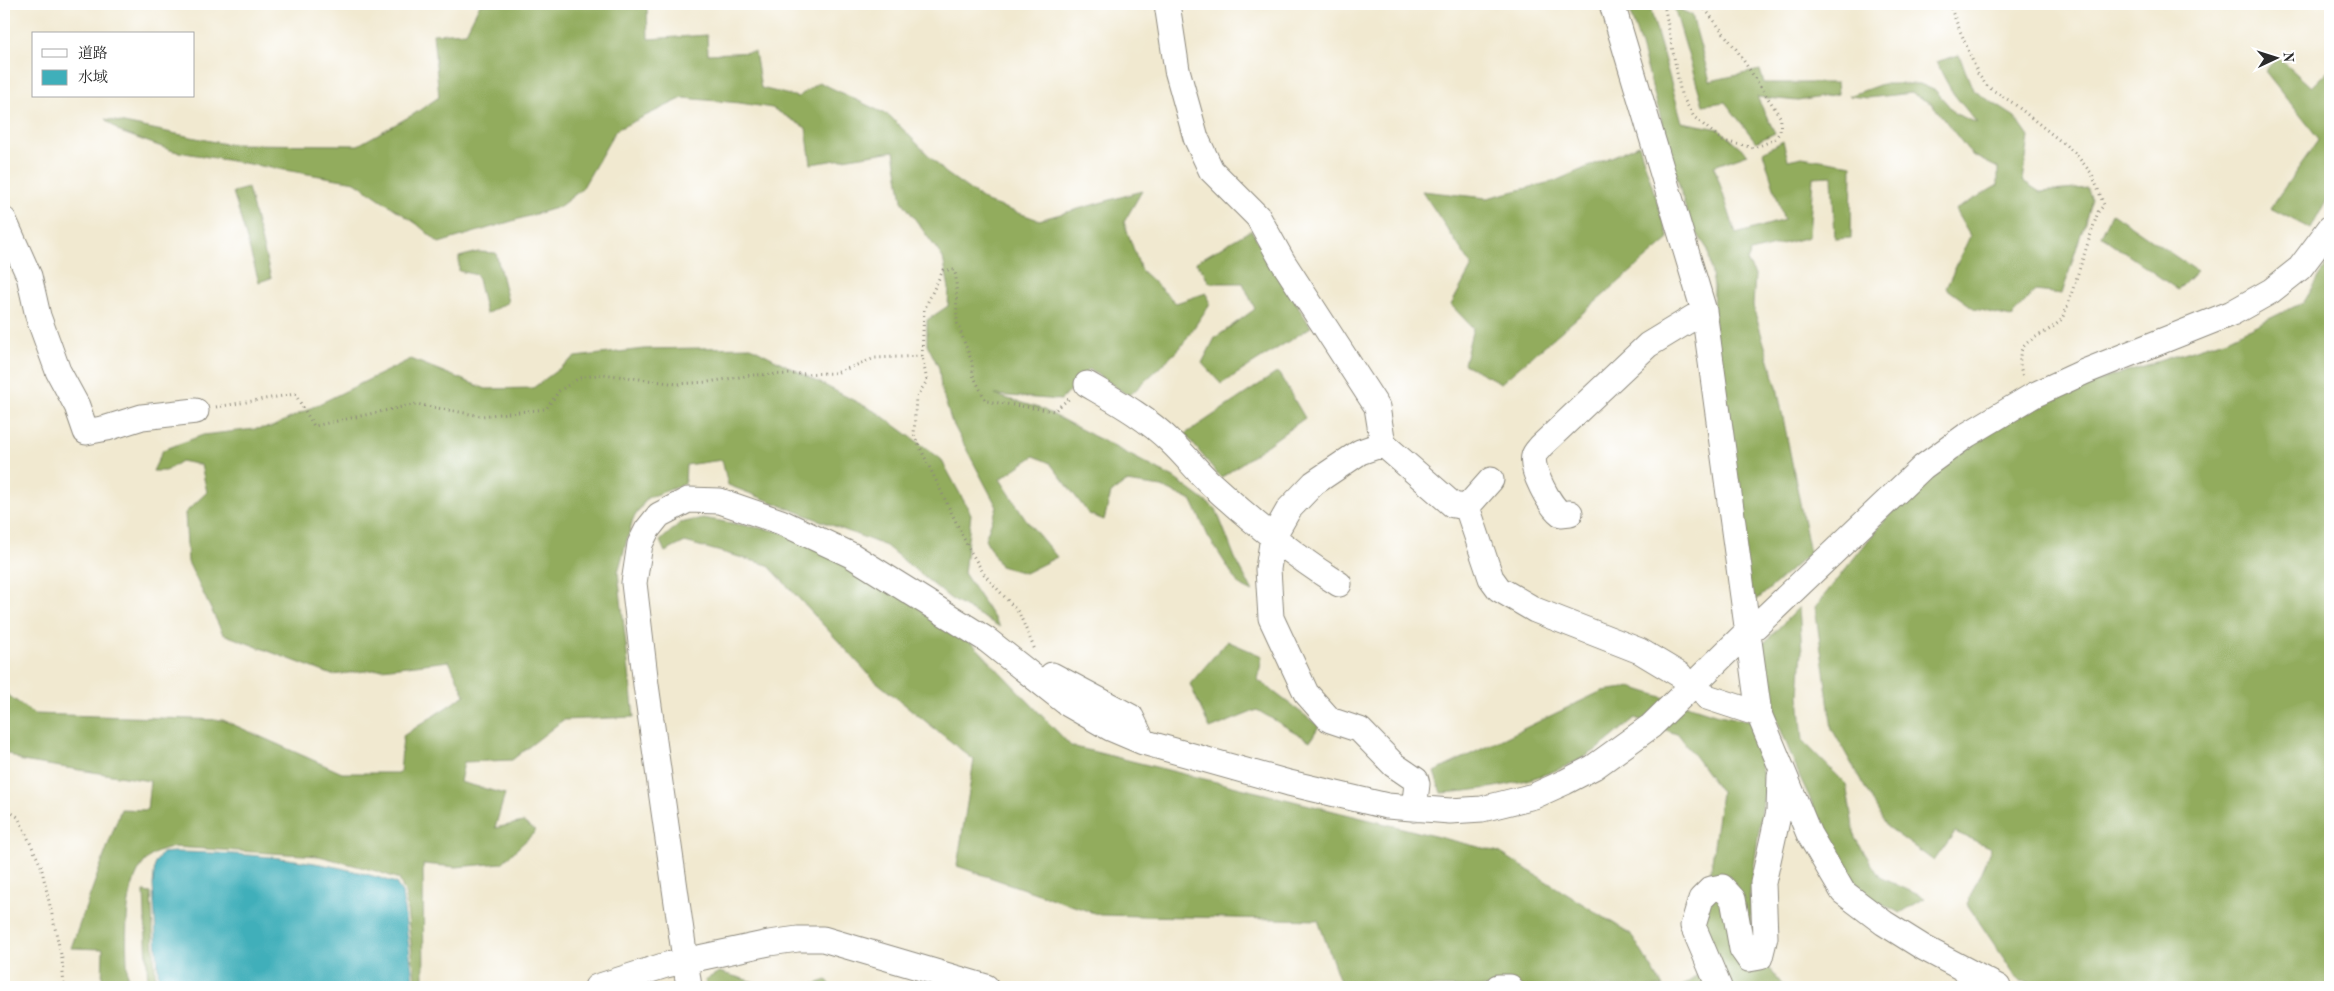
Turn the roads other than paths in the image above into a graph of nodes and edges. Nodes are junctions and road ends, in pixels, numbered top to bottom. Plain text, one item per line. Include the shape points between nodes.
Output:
1 (1167, 4) edge
2 (1612, 4) edge
3 (4, 220) edge
4 (2330, 228) edge
5 (1704, 311) junction
6 (1087, 384) road end
7 (196, 411) road end
8 (1383, 444) junction
9 (1491, 480) dead end
10 (1467, 507) junction
11 (1570, 513) dead end
12 (1273, 537) junction
13 (1339, 584) dead end
14 (1752, 629) junction
15 (1052, 675) road end
16 (1680, 675) dead end
17 (1708, 698) dead end
18 (1759, 714) junction
19 (1143, 742) junction
20 (1781, 768) junction
21 (1414, 809) junction
22 (686, 962) junction
23 (598, 987) edge
24 (689, 987) edge
25 (986, 987) edge
26 (1498, 987) edge
27 (1510, 987) edge
28 (1719, 987) edge
29 (1998, 987) edge

1 - 8 street via 1177,70 1196,138 1211,170 1258,217 1283,262 1377,407
2 - 5 street
3 - 7 street via 29,276 38,316 58,372 77,406 86,432 142,417
4 - 14 street via 2300,268 2271,291 2232,312 2034,395 1967,435 1923,467
5 - 11 street via 1648,345 1576,410 1537,451 1534,469 1554,509 1562,514
5 - 14 street
6 - 12 street via 1133,412 1171,441 1210,483
8 - 10 street via 1453,505
8 - 12 street via 1360,452 1314,483 1288,509
9 - 10 street
10 - 16 street via 1491,578 1499,589 1535,610 1640,651
12 - 13 street
12 - 21 street via 1268,568 1271,618 1306,693 1330,720 1360,730 1394,765 1416,780
14 - 18 street
14 - 21 street via 1651,726 1587,771 1510,804 1450,811
15 - 19 street via 1131,717
17 - 18 street
18 - 20 street
19 - 21 street via 1289,783 1362,801
19 - 22 street via 1068,704 987,640 851,555 781,522 720,501 688,500 672,507 659,515 647,530 640,544 634,583
20 - 28 street via 1779,811 1762,883 1764,937 1760,958 1749,959 1742,949 1733,899 1722,887 1711,889 1700,899 1696,912 1693,926
20 - 29 street via 1809,834 1843,892 1924,948
22 - 23 street via 666,965
22 - 24 street
22 - 25 street via 769,943 823,939
26 - 27 street

